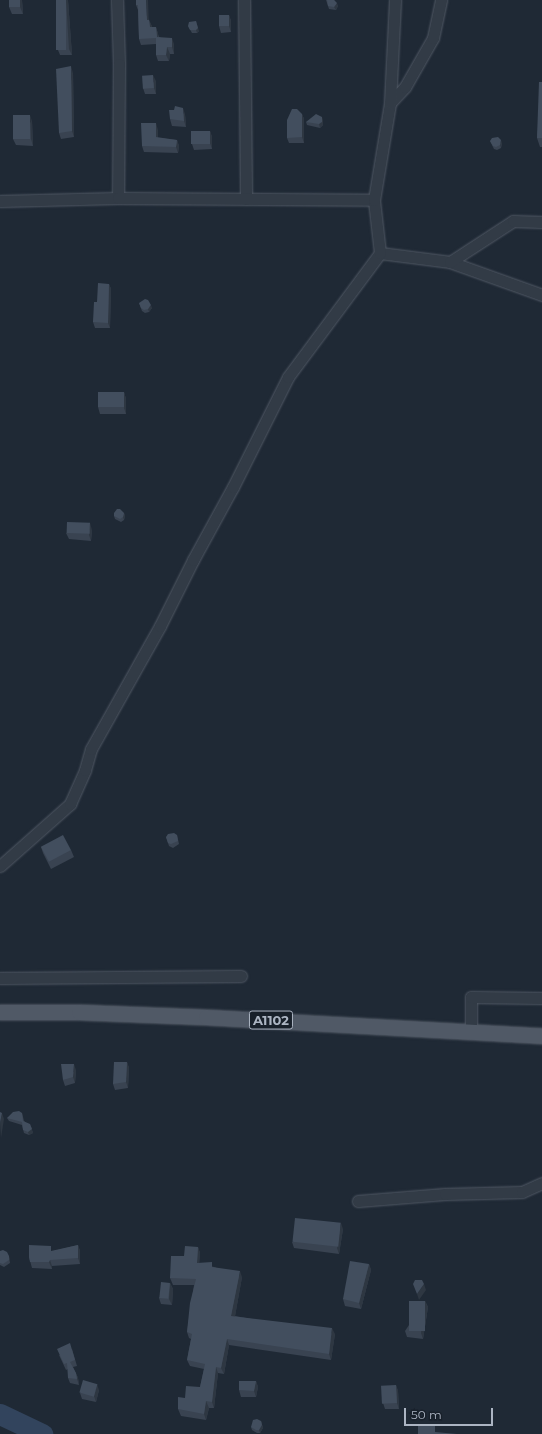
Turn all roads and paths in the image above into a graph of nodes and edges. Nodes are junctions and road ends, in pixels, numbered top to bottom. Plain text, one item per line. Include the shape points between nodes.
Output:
1 (117, 0) edge
2 (244, 0) edge
3 (395, 0) edge
4 (441, 0) edge
5 (390, 103) junction
6 (118, 198) junction
7 (246, 199) junction
8 (374, 200) junction
9 (0, 201) edge
10 (542, 222) edge
11 (380, 253) junction
12 (450, 262) junction
13 (542, 295) edge
14 (0, 866) edge
15 (241, 976) dead end
16 (0, 978) edge
17 (542, 998) edge
18 (0, 1012) edge
19 (471, 1032) junction
20 (542, 1036) edge
21 (542, 1183) edge
22 (358, 1201) dead end

1 - 6 street
2 - 7 street
3 - 5 street
4 - 5 street via 433,38 405,87
5 - 8 street
6 - 7 street
6 - 9 street
7 - 8 street
8 - 11 street
10 - 12 street via 513,221
11 - 12 street
11 - 14 street via 288,377 160,626 91,749 70,804
12 - 13 street
15 - 16 street
17 - 19 street via 471,997
18 - 19 main road, A1102 via 206,1016
19 - 20 main road, A1102
21 - 22 street via 522,1192 445,1194

